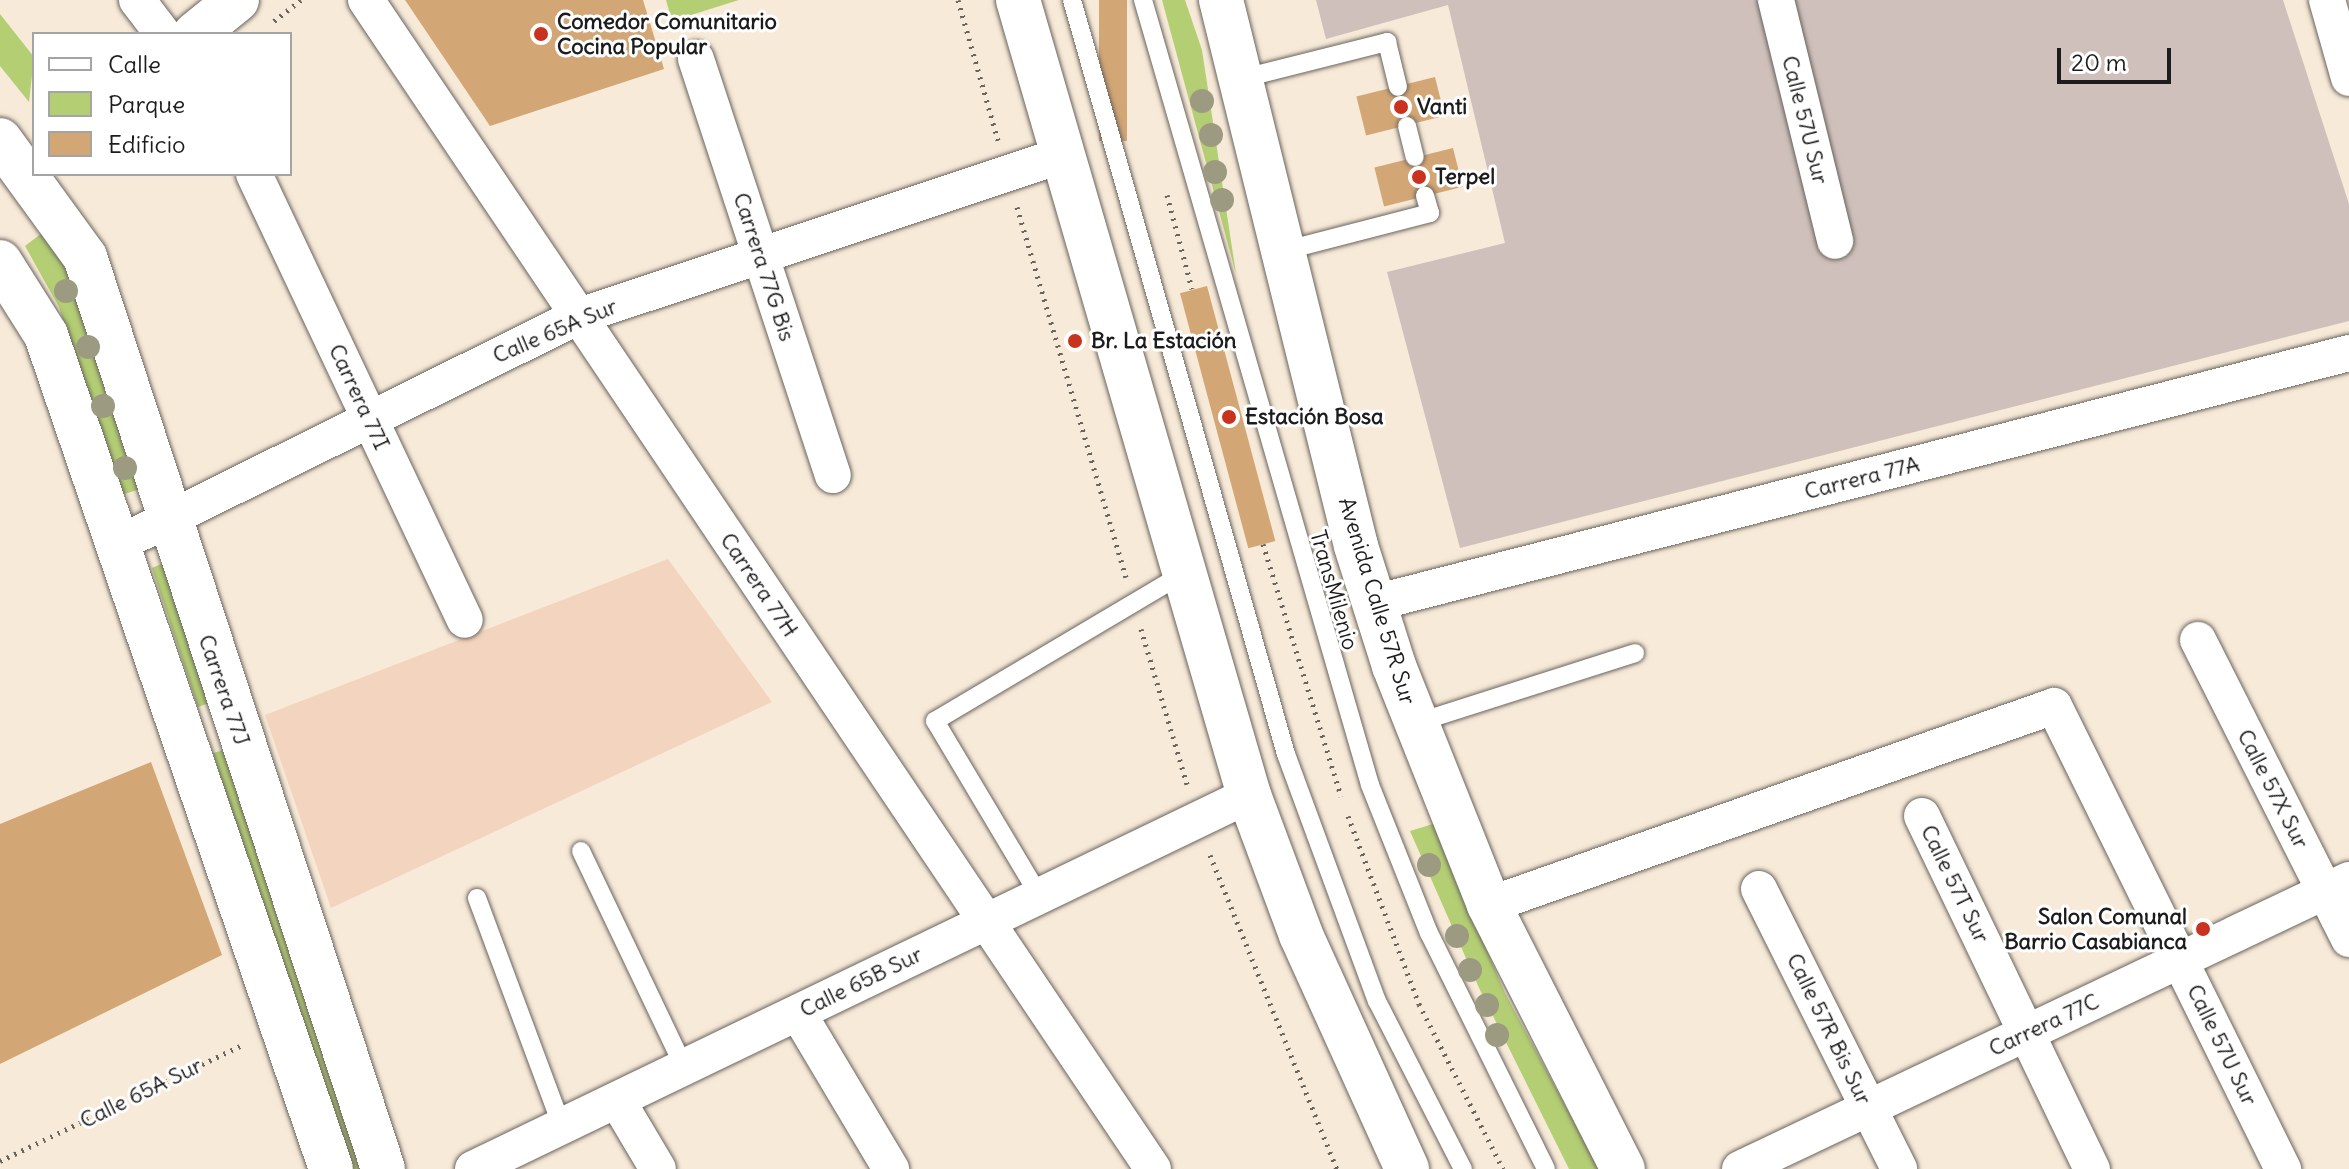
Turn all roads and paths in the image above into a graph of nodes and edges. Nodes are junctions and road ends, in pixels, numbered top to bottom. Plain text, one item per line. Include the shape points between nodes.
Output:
1 (137, 0) edge
2 (301, 0) edge
3 (366, 0) edge
4 (1018, 0) edge
5 (1072, 0) edge
6 (1143, 0) edge
7 (1221, 0) edge
8 (1776, 0) edge
9 (2327, 0) edge
10 (253, 13) edge
11 (161, 32) edge
12 (201, 32) edge
13 (696, 59) dead end
14 (2349, 78) edge
15 (1240, 79) junction
16 (1398, 87) dead end
17 (1407, 126) dead end
18 (1063, 155) junction
19 (1415, 157) dead end
20 (22, 169) edge
21 (255, 176) edge
22 (1165, 189) dead end
23 (1425, 196) dead end
24 (1835, 241) dead end
25 (1280, 252) junction
26 (760, 258) junction
27 (0, 262) edge
28 (1192, 289) dead end
29 (579, 316) junction
30 (2349, 353) edge
31 (370, 420) junction
32 (833, 475) dead end
33 (168, 523) junction
34 (114, 546) junction
35 (1183, 574) junction
36 (1374, 603) junction
37 (465, 620) dead end
38 (2198, 640) dead end
39 (1635, 653) dead end
40 (233, 718) junction
41 (1415, 723) junction
42 (179, 732) junction
43 (1249, 795) junction
44 (1922, 816) dead end
45 (581, 851) dead end
46 (2337, 886) edge
47 (1759, 889) dead end
48 (1040, 897) junction
49 (477, 898) dead end
50 (1489, 905) junction
51 (986, 922) junction
52 (2349, 939) edge
53 (2180, 960) junction
54 (798, 1013) junction
55 (283, 1025) junction
56 (2026, 1033) junction
57 (684, 1067) junction
58 (1460, 1094) dead end
59 (617, 1100) junction
60 (1868, 1108) junction
61 (562, 1126) junction
62 (0, 1161) edge
63 (331, 1169) edge
64 (383, 1169) edge
65 (473, 1169) edge
66 (658, 1169) edge
67 (891, 1169) edge
68 (1153, 1169) edge
69 (1407, 1169) edge
70 (1463, 1169) edge
71 (1503, 1169) edge
72 (1546, 1169) edge
73 (1623, 1169) edge
74 (1740, 1169) edge
75 (1899, 1169) edge
76 (2092, 1169) edge
77 (2283, 1169) edge

1 - 11 street
2 - 10 path
3 - 29 street, Carrera 77H
4 - 18 main road
5 - 70 lane via 1286,754 1377,1001
6 - 72 lane, TransMilenio via 1370,785 1429,933
7 - 15 main road, Avenida Calle 57R Sur
8 - 24 street, Calle 57U Sur
9 - 14 street
10 - 12 main road
13 - 26 street, Carrera 77G Bis
15 - 16 lane via 1387,42
15 - 25 main road, Avenida Calle 57R Sur
17 - 19 lane
18 - 26 street, Calle 65A Sur
18 - 35 main road
20 - 33 main road, Carrera 77J via 85,257
21 - 31 street, Carrera 77I
22 - 28 path
23 - 25 lane via 1430,213
25 - 36 main road, Avenida Calle 57R Sur
26 - 29 street, Calle 65A Sur
26 - 32 street, Carrera 77G Bis
27 - 34 main road via 46,335
29 - 31 street, Calle 65A Sur
29 - 51 street, Carrera 77H
30 - 36 street, Carrera 77A
31 - 33 street, Calle 65A Sur
31 - 37 street, Carrera 77I
33 - 34 street, Calle 65A Sur
33 - 40 main road, Carrera 77J
34 - 42 main road
35 - 43 main road
35 - 48 lane via 935,721
36 - 41 main road, Avenida Calle 57R Sur
38 - 46 street, Calle 57X Sur
39 - 41 lane
40 - 42 main road
40 - 64 main road, Carrera 77J
41 - 50 main road, Avenida Calle 57R Sur
42 - 55 main road
43 - 48 street, Calle 65B Sur
43 - 69 main road via 1301,935
44 - 56 street, Calle 57T Sur
45 - 57 lane
46 - 52 street, Calle 57X Sur
46 - 53 street, Carrera 77C
47 - 60 street, Calle 57R Bis Sur
48 - 51 street, Calle 65B Sur
49 - 61 lane
50 - 53 street, Calle 57U Sur via 2054,706
50 - 73 main road, Avenida Calle 57R Sur
51 - 54 street, Calle 65B Sur
51 - 68 street, Carrera 77H
53 - 56 street, Carrera 77C
53 - 77 street, Calle 57U Sur
54 - 57 street, Calle 65B Sur
54 - 67 street
55 - 62 path, Calle 65A Sur
55 - 63 main road
56 - 60 street, Carrera 77C
56 - 76 street, Calle 57T Sur
57 - 59 street, Calle 65B Sur
58 - 71 path
59 - 61 street, Calle 65B Sur
59 - 66 street
60 - 74 street, Carrera 77C
60 - 75 street, Calle 57R Bis Sur
61 - 65 street, Calle 65B Sur

